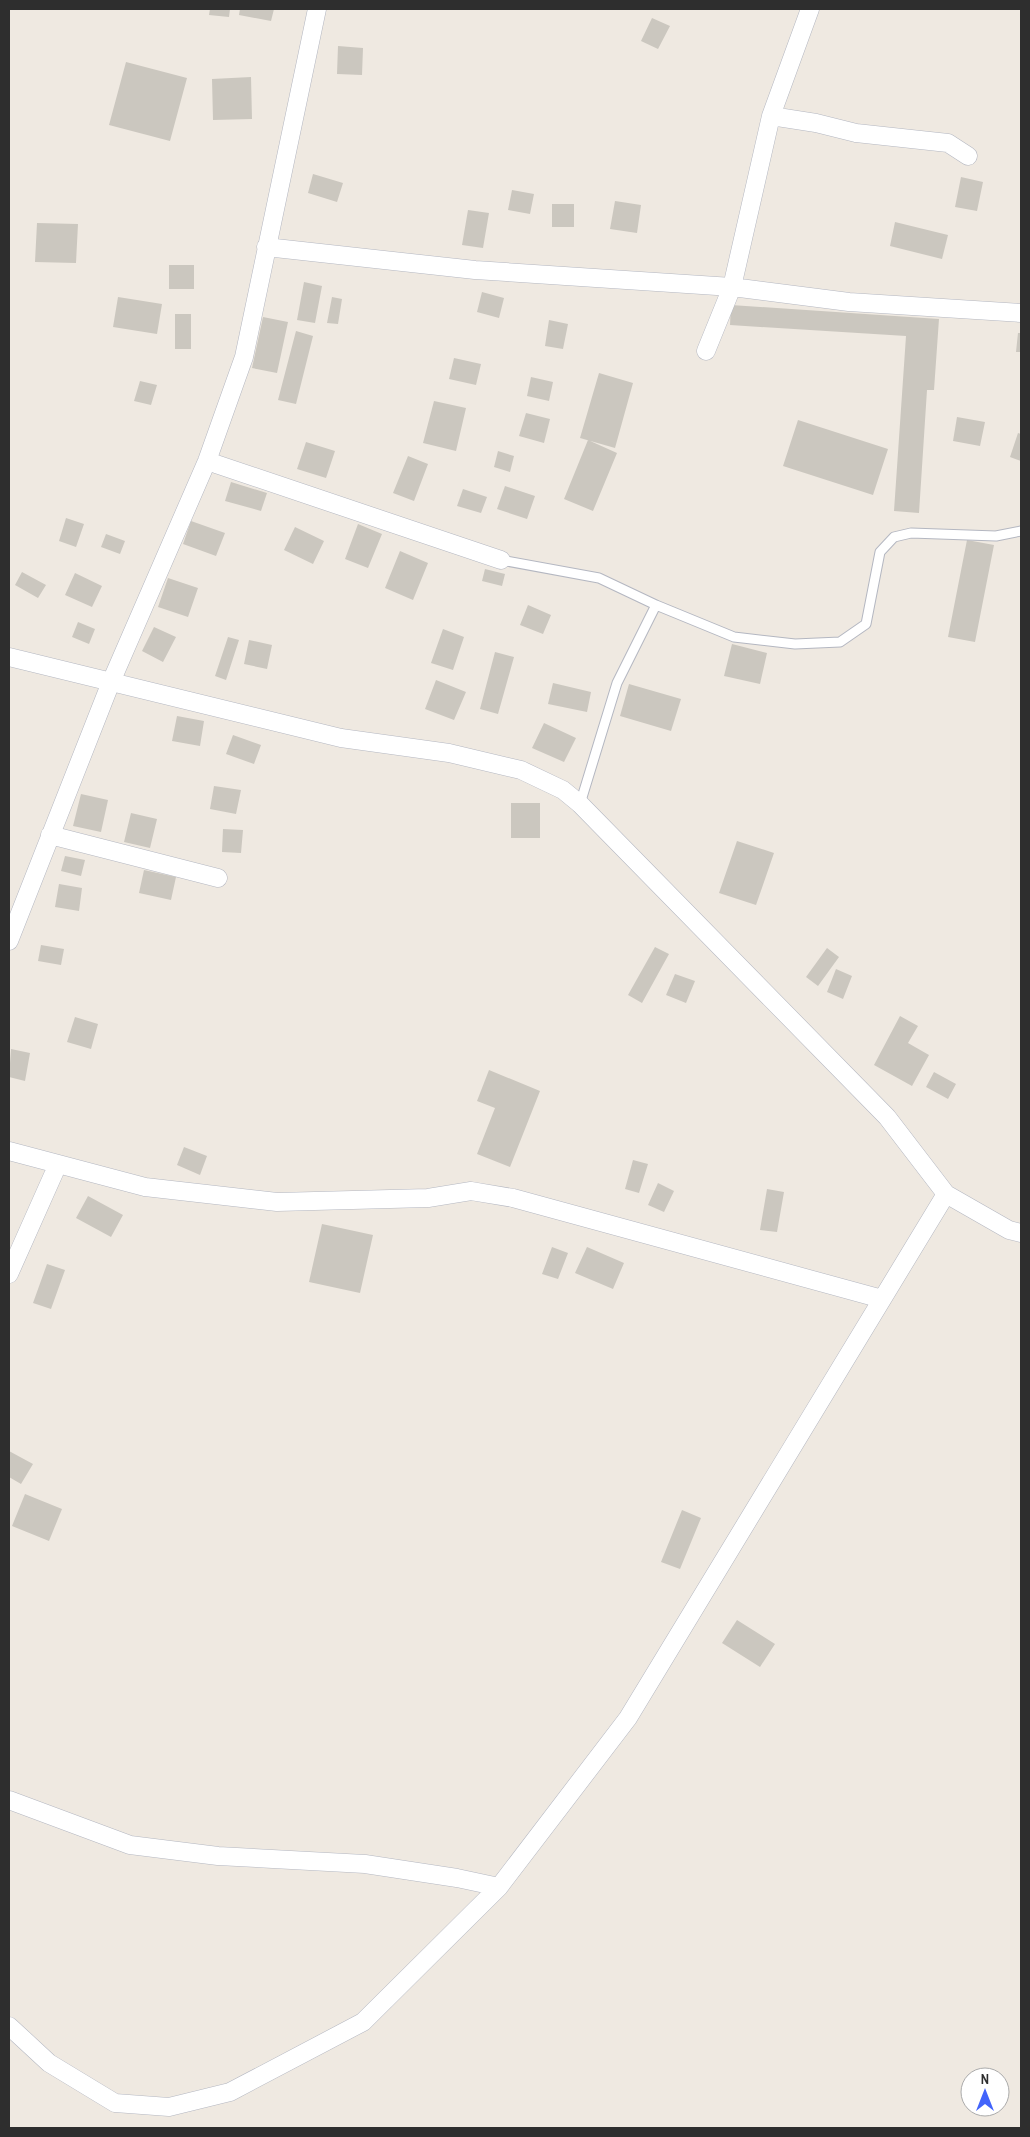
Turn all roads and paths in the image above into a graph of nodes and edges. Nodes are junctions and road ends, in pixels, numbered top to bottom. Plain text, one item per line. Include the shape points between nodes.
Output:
1 (317, 9) edge
2 (810, 9) edge
3 (771, 116) junction
4 (968, 156) dead end
5 (266, 247) junction
6 (732, 287) junction
7 (1021, 313) edge
8 (706, 351) dead end
9 (207, 461) junction
10 (1021, 531) edge
11 (501, 560) joint
12 (656, 605) junction
13 (9, 657) edge
14 (111, 682) junction
15 (580, 804) junction
16 (50, 835) junction
17 (218, 878) dead end
18 (9, 941) edge
19 (9, 1151) edge
20 (58, 1164) junction
21 (946, 1194) junction
22 (1021, 1234) edge
23 (9, 1274) edge
24 (882, 1299) junction
25 (9, 1800) edge
26 (499, 1887) junction
27 (9, 2026) edge

1 - 5 street
2 - 3 street
3 - 4 street via 856,133 948,143
3 - 6 street
5 - 6 street via 475,270
5 - 9 street via 244,357
6 - 7 street via 849,302
6 - 8 street
9 - 11 street
9 - 14 street
10 - 12 lane via 996,536 911,533 894,537 880,552 866,624 840,642 795,644 734,637
11 - 12 lane via 599,578
12 - 15 lane via 618,683
13 - 14 street
14 - 15 street via 341,738 449,753 522,770 563,790
14 - 16 street
15 - 21 street via 886,1117
16 - 17 street
16 - 18 street
19 - 20 street
20 - 23 street
20 - 24 street via 145,1187 277,1202 428,1198 471,1191 504,1196
21 - 22 street
21 - 24 street
24 - 26 street via 628,1718
25 - 26 street via 130,1844 218,1856 365,1864
26 - 27 street via 363,2022 230,2092 169,2108 115,2102 49,2063

